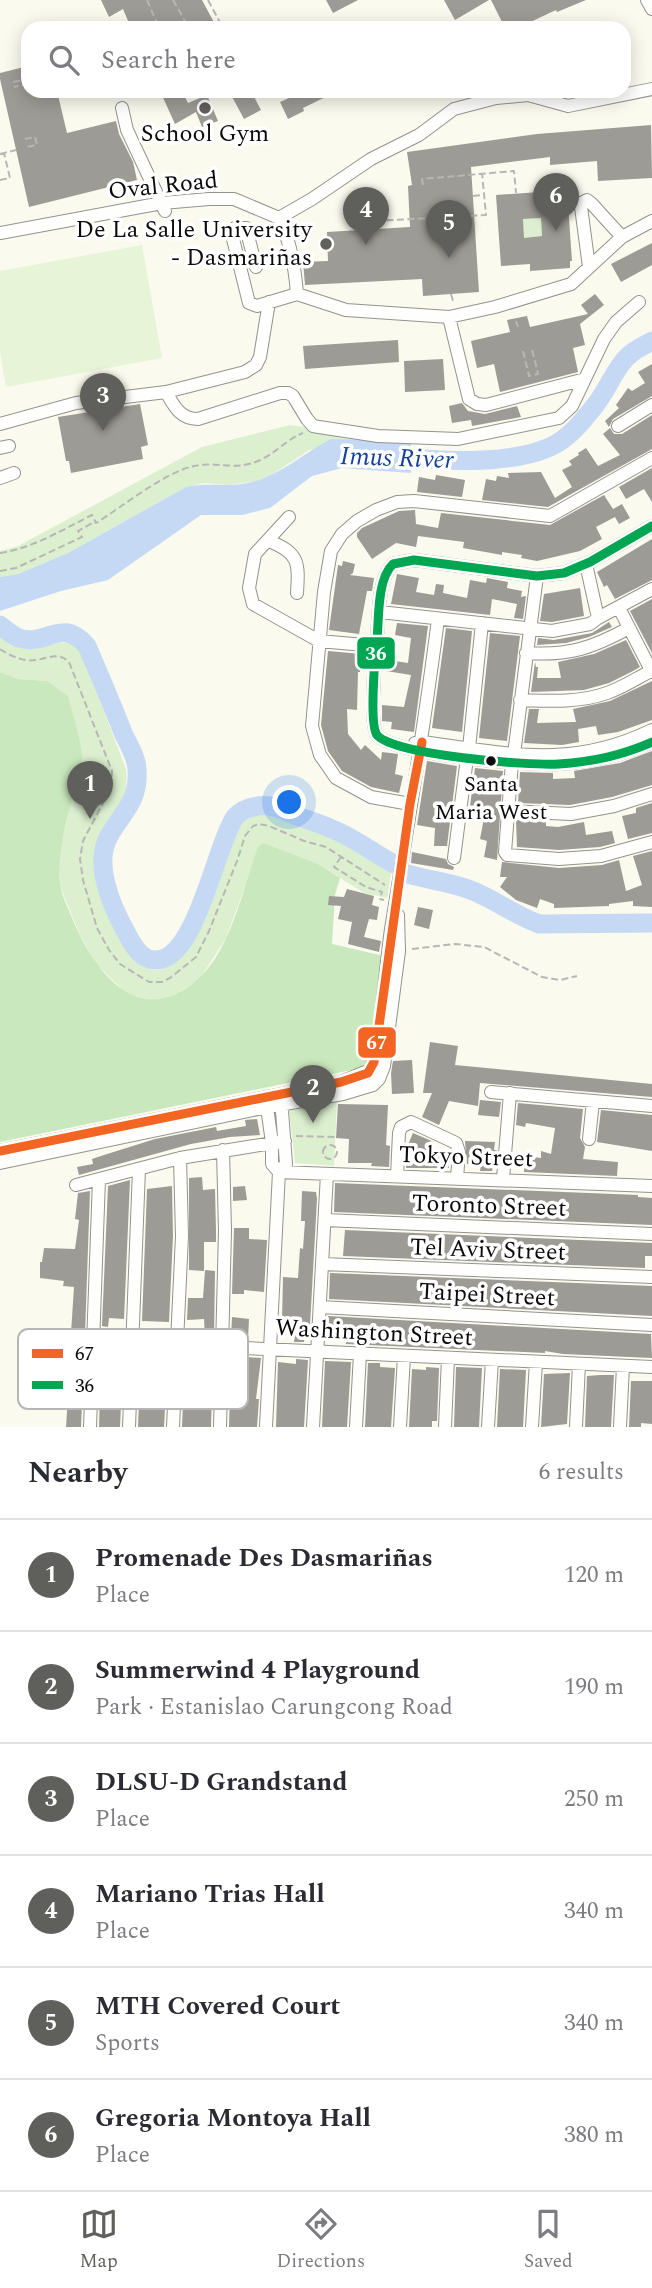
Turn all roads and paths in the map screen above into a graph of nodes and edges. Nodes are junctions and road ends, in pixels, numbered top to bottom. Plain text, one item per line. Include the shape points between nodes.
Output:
1 (147, 0) edge
2 (173, 0) edge
3 (208, 0) edge
4 (648, 0) edge
5 (652, 9) edge
6 (156, 21) edge
7 (185, 21) edge
8 (219, 21) edge
9 (21, 80) edge
10 (13, 82) dead end
11 (21, 86) edge
12 (14, 87) dead end
13 (652, 89) edge
14 (631, 93) edge
15 (496, 98) edge
16 (539, 98) edge
17 (608, 98) edge
18 (122, 108) dead end
19 (24, 139) dead end
20 (26, 147) dead end
21 (16, 150) dead end
22 (2, 153) edge
23 (482, 173) junction
24 (0, 180) edge
25 (423, 185) dead end
26 (516, 193) dead end
27 (484, 195) junction
28 (473, 196) dead end
29 (163, 207) junction
30 (465, 217) junction
31 (279, 218) junction
32 (466, 221) dead end
33 (652, 221) edge
34 (355, 222) dead end
35 (1, 229) edge
36 (622, 237) junction
37 (256, 267) dead end
38 (589, 267) junction
39 (296, 294) junction
40 (269, 302) junction
41 (639, 302) dead end
42 (449, 317) junction
43 (516, 321) dead end
44 (518, 327) dead end
45 (533, 349) dead end
46 (523, 351) dead end
47 (476, 362) dead end
48 (461, 366) junction
49 (585, 379) junction
50 (166, 391) junction
51 (652, 405) edge
52 (0, 424) edge
53 (618, 426) dead end
54 (312, 434) dead end
55 (652, 458) edge
56 (14, 473) dead end
57 (0, 478) edge
58 (289, 517) dead end
59 (95, 522) junction
60 (652, 526) edge
61 (269, 541) junction
62 (0, 553) edge
63 (586, 564) junction
64 (0, 571) edge
65 (537, 576) junction
66 (652, 589) edge
67 (297, 593) dead end
68 (619, 608) junction
69 (380, 612) junction
70 (598, 618) junction
71 (438, 619) junction
72 (482, 623) junction
73 (629, 628) junction
74 (530, 629) junction
75 (319, 640) junction
76 (376, 646) junction
77 (0, 649) edge
78 (526, 653) junction
79 (652, 672) edge
80 (520, 700) junction
81 (652, 730) edge
82 (652, 742) edge
83 (421, 747) junction
84 (468, 753) junction
85 (513, 758) junction
86 (652, 794) edge
87 (410, 804) junction
88 (508, 811) junction
89 (652, 842) edge
90 (341, 856) junction
91 (454, 859) dead end
92 (382, 892) junction
93 (397, 899) junction
94 (399, 951) junction
95 (577, 976) dead end
96 (491, 1092) dead end
97 (510, 1093) junction
98 (281, 1099) junction
99 (593, 1101) junction
100 (266, 1102) junction
101 (652, 1106) edge
102 (331, 1137) junction
103 (337, 1137) dead end
104 (589, 1139) dead end
105 (283, 1140) junction
106 (330, 1145) junction
107 (223, 1150) junction
108 (0, 1152) edge
109 (180, 1158) junction
110 (0, 1163) edge
111 (139, 1169) junction
112 (278, 1172) junction
113 (327, 1174) junction
114 (397, 1176) junction
115 (457, 1178) junction
116 (99, 1179) junction
117 (503, 1179) junction
118 (76, 1185) dead end
119 (652, 1186) edge
120 (325, 1220) junction
121 (652, 1234) edge
122 (322, 1264) junction
123 (652, 1277) edge
124 (320, 1307) junction
125 (652, 1325) edge
126 (94, 1329) edge
127 (133, 1329) edge
128 (178, 1329) edge
129 (222, 1329) edge
130 (248, 1348) edge
131 (270, 1349) junction
132 (317, 1352) junction
133 (360, 1354) junction
134 (404, 1356) junction
135 (448, 1358) junction
136 (492, 1360) junction
137 (536, 1362) junction
138 (579, 1364) junction
139 (623, 1366) junction
140 (652, 1367) edge
141 (91, 1409) edge
142 (130, 1409) edge
143 (174, 1409) edge
144 (220, 1409) edge
145 (90, 1427) edge
146 (129, 1427) edge
147 (173, 1427) edge
148 (220, 1427) edge
149 (266, 1427) edge
150 (313, 1427) edge
151 (356, 1427) edge
152 (400, 1427) edge
153 (445, 1427) edge
154 (488, 1427) edge
155 (532, 1427) edge
156 (576, 1427) edge
157 (620, 1427) edge

1 - 6 path
2 - 7 path
3 - 8 path
4 - 5 street
9 - 10 path
11 - 12 path
13 - 14 street
15 - 31 street via 454,109 419,135 371,159
16 - 17 street via 568,106
18 - 29 street
19 - 20 path via 35,137 37,145
21 - 22 path
22 - 24 path via 10,178
23 - 25 path via 422,179
23 - 26 path via 514,171
23 - 27 path
27 - 28 path
27 - 30 path via 486,215
29 - 31 street, Oval Road via 234,199
29 - 35 street, Oval Road
30 - 32 path
30 - 34 path
31 - 39 street via 288,235
33 - 36 street
36 - 38 street
36 - 38 street via 592,204 583,202
37 - 40 street, Oval Road via 246,228 234,228 249,303
38 - 42 street via 571,285
39 - 40 street
39 - 42 street via 345,310
40 - 50 street via 256,365 245,372
41 - 49 street via 604,338
42 - 48 street
43 - 44 path
45 - 46 path via 538,374 529,376
47 - 48 street
48 - 49 street via 469,399 486,405
49 - 50 street via 572,406 559,418 458,439 377,436 313,426 288,393 188,419
50 - 52 street via 76,403
51 - 53 street
54 - 59 path via 302,433 249,465 200,465 182,470
55 - 75 street via 550,516 414,501 376,510 342,534 331,551
56 - 57 street
58 - 61 street
59 - 62 path via 92,515 34,544
59 - 64 path via 78,531 82,537
60 - 63 street
61 - 67 street via 295,557
61 - 75 street via 255,554 249,588 253,604
63 - 65 street via 564,573
63 - 70 street
65 - 69 street via 403,561 386,570
65 - 74 street
66 - 68 street
68 - 70 street
68 - 73 street
69 - 71 street
69 - 76 street
70 - 74 street via 574,628
71 - 72 street
71 - 83 street
72 - 74 street
72 - 84 street
73 - 78 street via 579,651
73 - 79 street
74 - 78 street
75 - 76 street
75 - 87 street via 312,726 320,755 336,778 371,797
76 - 83 street via 375,733 401,745
77 - 90 path via 29,661 57,655 69,662 112,771 111,788 83,841 83,880 97,928 109,950 139,978 162,982 195,957 253,826 269,827
78 - 80 street
79 - 80 street via 582,699
80 - 85 street
81 - 85 street via 614,746 574,755
82 - 85 street via 594,760 559,765
83 - 84 street
83 - 87 street
84 - 85 street
84 - 91 street
85 - 88 street
86 - 88 street via 571,814
87 - 93 street
88 - 89 street via 505,852 510,856 601,856
90 - 92 path via 387,886
90 - 92 path via 334,867
92 - 93 path via 380,900
93 - 94 street
93 - 98 street via 370,1070
94 - 95 path via 455,944 484,947 542,977 560,980
94 - 98 street via 379,1079 343,1094
96 - 97 street
97 - 99 street
97 - 117 street
98 - 100 street
98 - 105 street
99 - 101 street
99 - 104 street
100 - 105 street
100 - 108 street
100 - 110 street
102 - 103 path
102 - 105 path
102 - 106 path
105 - 107 street
105 - 112 street via 286,1164
106 - 106 path via 322,1151 330,1160 337,1153
107 - 109 street
107 - 129 street
109 - 111 street
109 - 128 street
111 - 116 street
111 - 127 street
112 - 113 street, Tokyo Street
112 - 131 street
113 - 114 street, Tokyo Street
113 - 120 street
114 - 115 street, Tokyo Street
114 - 115 street via 399,1133 411,1122 456,1143
115 - 117 street, Tokyo Street
116 - 118 street
116 - 126 street
117 - 119 street, Tokyo Street
120 - 121 street, Toronto Street
120 - 122 street
122 - 123 street, Tel Aviv Street
122 - 124 street
124 - 125 street, Taipei Street
124 - 132 street
130 - 131 street, Washington Street
131 - 132 street, Washington Street
131 - 149 street
132 - 133 street, Washington Street
132 - 150 street
133 - 134 street, Washington Street
133 - 151 street
134 - 135 street, Washington Street
134 - 152 street
135 - 136 street, Washington Street
135 - 153 street
136 - 137 street, Washington Street
136 - 154 street
137 - 138 street, Washington Street
137 - 155 street
138 - 139 street, Washington Street
138 - 156 street
139 - 140 street, Washington Street
139 - 157 street
141 - 145 street
142 - 146 street
143 - 147 street
144 - 148 street

